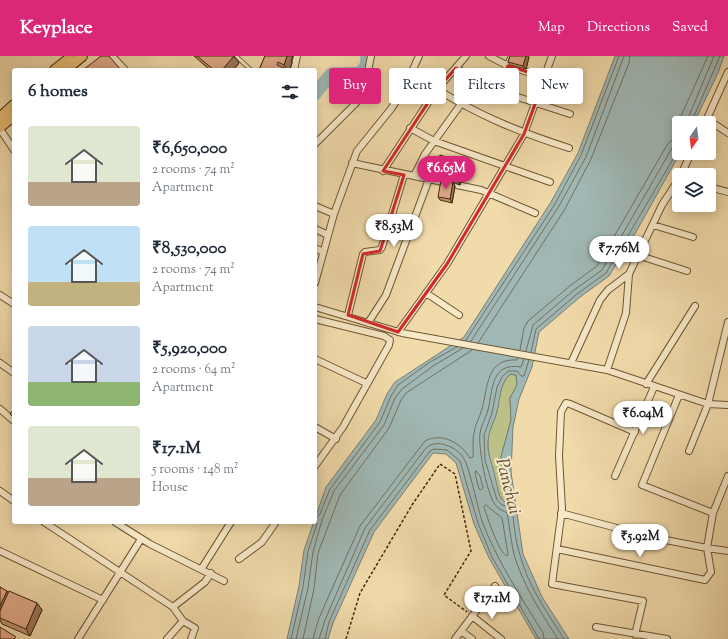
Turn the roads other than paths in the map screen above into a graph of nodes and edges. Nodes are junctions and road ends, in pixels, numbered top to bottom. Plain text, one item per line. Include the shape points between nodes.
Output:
1 (72, 56) edge
2 (82, 56) edge
3 (112, 56) edge
4 (236, 56) edge
5 (297, 56) edge
6 (370, 56) edge
7 (419, 56) edge
8 (466, 56) edge
9 (489, 56) edge
10 (512, 56) edge
11 (552, 56) edge
12 (508, 66) junction
13 (61, 68) edge
14 (62, 68) edge
15 (123, 68) edge
16 (249, 68) edge
17 (294, 68) edge
18 (456, 68) edge
19 (548, 68) edge
20 (454, 70) edge
21 (527, 72) edge
22 (728, 72) edge
23 (446, 79) edge
24 (726, 81) edge
25 (427, 104) edge
26 (461, 104) joint
27 (535, 104) edge
28 (538, 104) edge
29 (12, 107) edge
30 (570, 114) dead end
31 (12, 116) edge
32 (708, 116) edge
33 (0, 118) edge
34 (716, 126) edge
35 (0, 128) edge
36 (410, 128) junction
37 (728, 133) edge
38 (524, 134) junction
39 (434, 141) junction
40 (317, 142) edge
41 (12, 147) edge
42 (569, 148) dead end
43 (352, 163) junction
44 (504, 166) junction
45 (383, 171) junction
46 (404, 175) junction
47 (414, 176) junction
48 (429, 179) junction
49 (550, 182) dead end
50 (672, 189) edge
51 (716, 189) edge
52 (489, 192) junction
53 (728, 192) edge
54 (317, 207) edge
55 (535, 213) dead end
56 (334, 214) junction
57 (653, 225) junction
58 (317, 230) edge
59 (328, 235) junction
60 (693, 237) dead end
61 (317, 249) edge
62 (323, 252) junction
63 (637, 255) junction
64 (687, 271) dead end
65 (629, 274) junction
66 (317, 275) edge
67 (426, 293) junction
68 (0, 295) edge
69 (12, 303) edge
70 (695, 306) dead end
71 (317, 307) edge
72 (348, 315) junction
73 (459, 315) dead end
74 (317, 320) edge
75 (728, 322) edge
76 (368, 323) junction
77 (401, 332) junction
78 (317, 360) edge
79 (0, 362) edge
80 (570, 363) junction
81 (607, 370) junction
82 (12, 371) edge
83 (366, 383) junction
84 (646, 384) junction
85 (654, 387) junction
86 (679, 395) junction
87 (708, 404) junction
88 (728, 405) edge
89 (0, 409) edge
90 (12, 419) edge
91 (317, 428) edge
92 (635, 432) junction
93 (336, 439) junction
94 (689, 451) dead end
95 (317, 463) edge
96 (615, 476) dead end
97 (728, 476) edge
98 (0, 491) edge
99 (12, 500) edge
100 (561, 513) junction
101 (713, 514) junction
102 (47, 524) edge
103 (118, 524) edge
104 (230, 524) edge
105 (275, 524) edge
106 (141, 539) junction
107 (707, 548) junction
108 (556, 549) junction
109 (0, 551) edge
110 (728, 551) edge
111 (239, 559) dead end
112 (202, 568) junction
113 (120, 572) junction
114 (211, 573) junction
115 (224, 581) dead end
116 (495, 586) dead end
117 (103, 600) junction
118 (173, 608) junction
119 (472, 616) junction
120 (183, 621) junction
121 (596, 627) dead end
122 (461, 631) junction
123 (635, 635) junction
124 (78, 639) edge
125 (167, 639) edge
126 (191, 639) edge
127 (455, 639) edge
128 (472, 639) edge
129 (501, 639) edge
130 (667, 639) edge

1 - 13 main road
2 - 14 main road
3 - 15 street
4 - 16 lane
5 - 17 street
6 - 40 street via 364,92
7 - 43 street via 404,89 361,146
8 - 18 street
9 - 12 street
10 - 12 street
11 - 19 street
12 - 21 street
20 - 23 street
22 - 24 street
24 - 32 street
25 - 36 street
26 - 38 street
26 - 39 street
27 - 38 street
28 - 30 street
29 - 33 main road
31 - 35 main road
34 - 37 street
35 - 41 street
36 - 39 street
36 - 45 street
38 - 42 street
38 - 44 street
39 - 44 street
39 - 47 street
43 - 45 street
43 - 56 street
44 - 49 street
44 - 52 street
45 - 46 street
46 - 47 street
46 - 72 street via 382,247 377,252 363,254
47 - 48 street
48 - 52 street
48 - 76 street via 386,295
50 - 57 street
51 - 53 street
52 - 55 street
52 - 67 street via 447,264
54 - 56 street
56 - 59 street
57 - 60 street
57 - 63 street
58 - 59 street
59 - 62 street
61 - 62 street
62 - 66 street
63 - 64 street
63 - 65 street
65 - 80 street via 608,290 600,300
65 - 81 street via 626,313
67 - 73 street
67 - 77 street
68 - 69 street
70 - 84 street
71 - 72 street
72 - 76 street
74 - 83 street via 387,338 389,345
75 - 87 street
76 - 77 street
77 - 80 street
78 - 83 street
79 - 82 street
80 - 81 street
81 - 84 street
83 - 93 street
84 - 85 street
85 - 86 street
85 - 92 street
86 - 87 street
86 - 101 street via 642,485
87 - 88 street
87 - 94 street
89 - 90 street
91 - 93 street
92 - 96 street
92 - 100 street via 570,404 564,405 561,412 559,456
93 - 95 street
97 - 101 street
98 - 99 street
100 - 107 street via 642,535
100 - 108 street
101 - 107 street
102 - 113 street
103 - 106 street
104 - 112 street
105 - 111 street via 262,542
106 - 112 street
106 - 113 street
107 - 108 street via 712,572 705,580
107 - 110 street
108 - 123 street via 552,584 643,601
109 - 117 street
112 - 114 street
113 - 117 street
113 - 118 street
114 - 115 street
114 - 118 street via 205,582
116 - 119 street
117 - 124 street
118 - 120 street
119 - 122 street
119 - 129 street
120 - 125 street
120 - 126 street via 195,628
121 - 123 street
122 - 127 street
122 - 128 street
123 - 130 street

